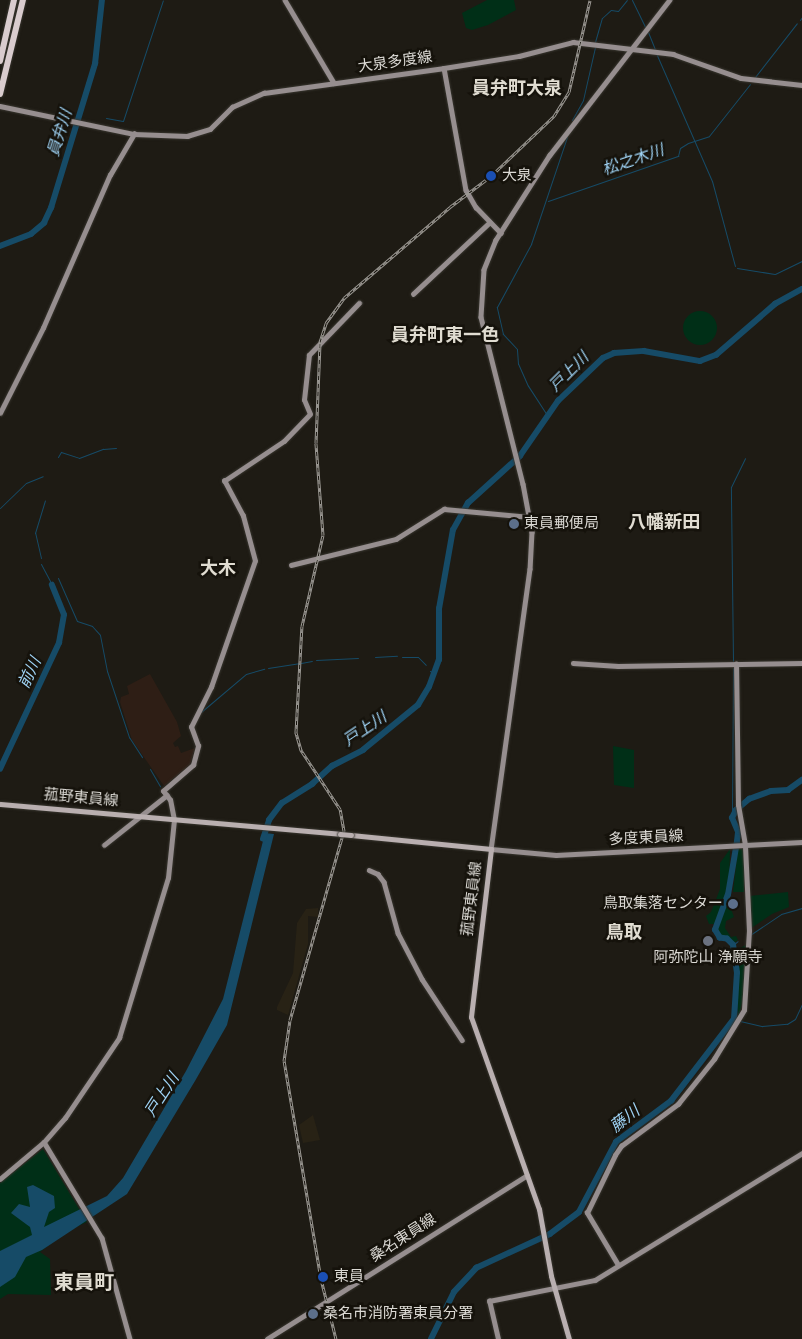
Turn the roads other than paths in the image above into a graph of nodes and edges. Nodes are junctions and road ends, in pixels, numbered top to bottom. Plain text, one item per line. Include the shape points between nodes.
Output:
1 (14, 0) edge
2 (22, 0) edge
3 (285, 0) edge
4 (670, 0) edge
5 (632, 49) junction
6 (0, 60) edge
7 (444, 68) junction
8 (334, 83) junction
9 (0, 84) edge
10 (802, 85) edge
11 (0, 94) edge
12 (0, 106) edge
13 (134, 134) junction
14 (490, 222) junction
15 (500, 233) junction
16 (413, 294) dead end
17 (359, 303) dead end
18 (0, 413) edge
19 (530, 517) junction
20 (291, 565) dead end
21 (573, 663) dead end
22 (736, 664) junction
23 (802, 664) edge
24 (167, 795) junction
25 (0, 804) edge
26 (138, 816) junction
27 (174, 820) junction
28 (802, 842) edge
29 (104, 845) dead end
30 (743, 845) junction
31 (491, 849) junction
32 (369, 870) dead end
33 (462, 1040) dead end
34 (44, 1142) junction
35 (802, 1153) edge
36 (527, 1175) junction
37 (0, 1179) edge
38 (618, 1265) junction
39 (554, 1287) junction
40 (130, 1339) edge
41 (267, 1339) edge
42 (498, 1339) edge
43 (569, 1339) edge

1 - 6 highway
2 - 9 highway
2 - 11 highway
3 - 8 street
4 - 5 street
5 - 7 street, 大泉多度線 via 573,42 519,56
5 - 10 street, 大泉多度線 via 687,57 741,78
5 - 15 street via 550,155
7 - 8 street, 大泉多度線
7 - 14 street via 462,179 471,200
8 - 13 street, 大泉多度線 via 264,93 232,107 215,126 201,133 155,137
12 - 13 street, 大泉多度線
13 - 18 street via 116,162 43,328
14 - 15 street
14 - 16 street
15 - 19 street via 484,270 480,309
17 - 24 street via 309,355 304,400 310,414 284,441 224,481 244,516 255,559 211,687 191,727 198,746 193,765 163,791
19 - 20 street via 457,508 436,511 391,540
19 - 31 street via 530,569
21 - 22 street
22 - 23 street
22 - 30 street via 739,807
24 - 26 street
24 - 27 street
25 - 26 main road, 菰野東員線
26 - 27 main road, 菰野東員線
26 - 29 street
27 - 31 main road, 菰野東員線, bridge
27 - 34 street via 168,878 119,1038 65,1118
28 - 30 street, 多度東員線
30 - 31 street, 多度東員線 via 556,855
30 - 38 street via 748,936 743,1015 714,1059 675,1108 617,1151 588,1210 590,1220
31 - 36 main road, 菰野東員線 via 471,1017
32 - 33 street via 384,882 398,933 422,979
34 - 37 street
34 - 40 street via 105,1244
35 - 38 street
36 - 39 main road, 菰野東員線 via 543,1230
36 - 41 street, 桑名東員線
38 - 39 street via 584,1284
39 - 42 street via 489,1302
39 - 43 main road, 菰野東員線

